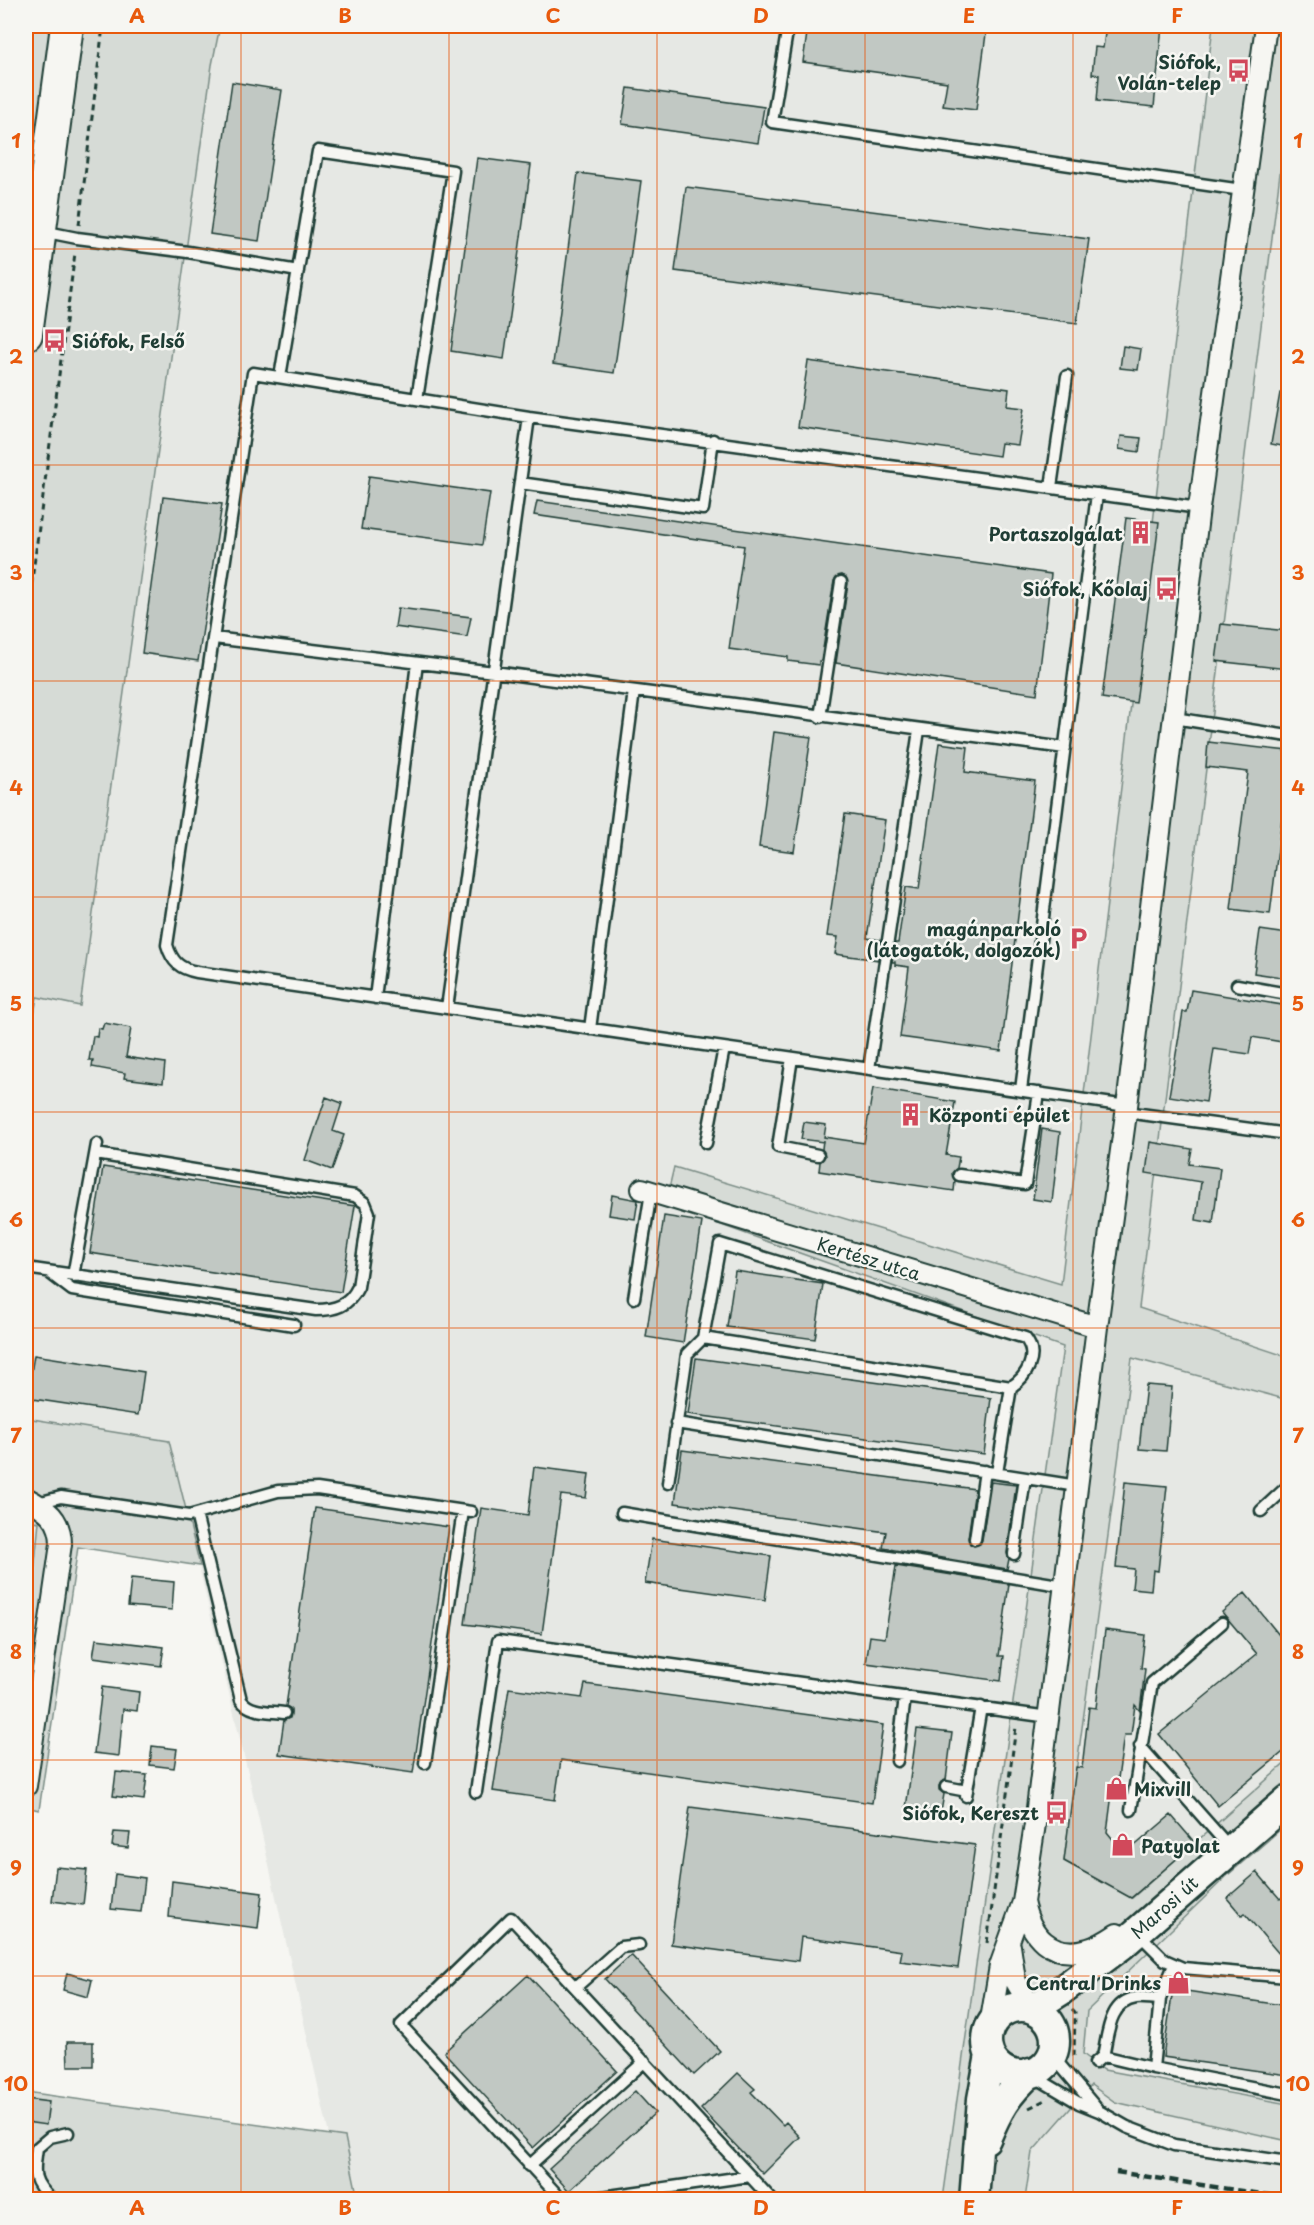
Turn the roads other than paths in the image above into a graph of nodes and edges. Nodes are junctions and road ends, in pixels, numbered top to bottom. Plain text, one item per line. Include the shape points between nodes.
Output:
1 (67, 26) edge
2 (788, 26) edge
3 (1266, 26) edge
4 (1242, 190) junction
5 (32, 229) edge
6 (298, 271) junction
7 (26, 334) edge
8 (1067, 376) dead end
9 (280, 377) junction
10 (417, 399) junction
11 (529, 417) junction
12 (713, 440) junction
13 (520, 483) junction
14 (1051, 487) junction
15 (1097, 494) junction
16 (1199, 508) junction
17 (841, 582) dead end
18 (213, 638) junction
19 (417, 663) junction
20 (494, 672) junction
21 (634, 691) junction
22 (820, 717) junction
23 (1174, 718) junction
24 (920, 730) junction
25 (1288, 736) edge
26 (1065, 748) junction
27 (1236, 985) dead end
28 (1288, 994) edge
29 (375, 998) junction
30 (447, 1008) junction
31 (590, 1029) junction
32 (724, 1048) junction
33 (792, 1058) junction
34 (869, 1069) junction
35 (1021, 1090) junction
36 (1039, 1093) junction
37 (1127, 1109) junction
38 (1288, 1134) edge
39 (706, 1143) dead end
40 (818, 1155) dead end
41 (959, 1175) dead end
42 (646, 1191) joint
43 (26, 1268) edge
44 (48, 1272) junction
45 (73, 1276) junction
46 (634, 1298) dead end
47 (294, 1325) dead end
48 (1097, 1327) junction
49 (702, 1338) junction
50 (1011, 1388) junction
51 (676, 1423) junction
52 (985, 1471) junction
53 (997, 1473) junction
54 (1025, 1478) junction
55 (668, 1483) dead end
56 (1077, 1486) junction
57 (1288, 1486) edge
58 (31, 1501) edge
59 (1262, 1511) dead end
60 (196, 1514) junction
61 (622, 1514) dead end
62 (975, 1539) dead end
63 (1014, 1554) dead end
64 (1065, 1586) junction
65 (1222, 1623) dead end
66 (905, 1697) junction
67 (981, 1707) junction
68 (284, 1713) dead end
69 (1049, 1718) junction
70 (1140, 1746) junction
71 (897, 1761) dead end
72 (425, 1763) dead end
73 (26, 1786) edge
74 (946, 1787) dead end
75 (476, 1792) dead end
76 (1288, 1800) edge
77 (1131, 1810) dead end
78 (1231, 1849) junction
79 (1170, 1901) junction
80 (1023, 1902) junction
81 (1129, 1938) junction
82 (1009, 1943) junction
83 (639, 1945) dead end
84 (1174, 1965) junction
85 (1288, 1977) edge
86 (576, 1987) junction
87 (1160, 1999) junction
88 (1032, 2009) junction
89 (990, 2026) junction
90 (1055, 2045) junction
91 (990, 2055) junction
92 (645, 2061) junction
93 (1153, 2068) junction
94 (1030, 2073) junction
95 (1288, 2094) edge
96 (1099, 2111) junction
97 (68, 2133) dead end
98 (979, 2158) junction
99 (1288, 2162) edge
100 (530, 2166) junction
101 (750, 2175) junction
102 (52, 2199) edge
103 (562, 2199) edge
104 (581, 2199) edge
105 (772, 2199) edge
106 (974, 2199) edge

1 - 5 main road
2 - 4 lane via 772,122
3 - 4 street
4 - 16 street
5 - 6 lane
5 - 7 main road
6 - 9 lane
6 - 10 lane via 318,151 453,171
8 - 14 lane
9 - 10 lane
9 - 18 lane via 253,373
10 - 11 lane
11 - 12 lane
11 - 13 lane
12 - 13 lane via 703,508
12 - 14 lane
13 - 20 lane
14 - 15 lane
15 - 16 lane
15 - 26 lane
16 - 23 street
17 - 22 lane
18 - 19 lane
18 - 29 lane via 168,945 170,956 190,971
19 - 20 lane
19 - 29 lane
20 - 21 lane
20 - 30 lane
21 - 22 lane
21 - 31 lane
22 - 24 lane
23 - 25 lane
23 - 37 street
24 - 26 lane
24 - 34 lane
26 - 35 lane
27 - 28 lane
29 - 30 lane
30 - 31 lane
31 - 32 lane
32 - 33 lane
32 - 39 lane
33 - 34 lane
33 - 40 lane via 778,1147
34 - 35 lane
35 - 36 lane
36 - 37 lane
36 - 41 lane via 1025,1184
37 - 38 lane
37 - 48 street
42 - 46 lane
42 - 48 street, Kertész utca
43 - 44 lane
44 - 45 lane
44 - 47 lane via 72,1290
45 - 45 lane via 316,1310 337,1308 358,1287 369,1213 365,1203 355,1196 96,1149
48 - 56 street
49 - 50 lane
49 - 50 lane via 720,1244 1025,1338 1032,1350 1032,1360 1021,1380
49 - 51 lane via 687,1354
50 - 53 lane
51 - 52 lane
51 - 55 lane
52 - 53 lane
52 - 62 lane
53 - 54 lane
54 - 56 lane
54 - 63 lane
56 - 64 street
57 - 59 lane
58 - 60 lane via 61,1497
58 - 73 street via 57,1522 61,1544
60 - 68 lane via 241,1700 253,1709
60 - 72 lane via 278,1491 317,1489 467,1512
61 - 64 lane
64 - 69 street
65 - 70 lane via 1152,1683
66 - 67 lane
66 - 71 lane
66 - 75 lane via 498,1641
67 - 69 lane
67 - 74 lane via 966,1794
69 - 80 street
70 - 77 lane
70 - 78 lane
76 - 78 street, Marosi út
78 - 79 street, Marosi út
79 - 80 street via 1098,1946 1072,1952 1043,1941 1031,1927
79 - 81 street, Marosi út
80 - 82 street
81 - 84 lane
81 - 88 street, Marosi út
81 - 90 street, Marosi út via 1070,2006
82 - 88 street via 1015,1980
82 - 89 street via 997,1981
83 - 86 lane via 621,1947
84 - 85 lane
84 - 87 lane
86 - 92 lane
86 - 100 lane via 511,1918 400,2025
87 - 93 lane
87 - 93 lane via 1136,1998 1117,2009 1099,2060
88 - 89 street via 1010,2009
88 - 90 street via 1049,2022
89 - 91 street
90 - 94 street via 1045,2065
90 - 96 lane via 1060,2065
91 - 94 street via 1004,2070
91 - 98 street via 982,2099
92 - 100 lane
92 - 101 lane
93 - 95 lane
94 - 96 lane
94 - 98 street via 1001,2104
96 - 99 lane via 1127,2127 1174,2145
97 - 102 lane via 50,2137 37,2148 35,2181
98 - 106 street
100 - 103 lane
101 - 104 lane
101 - 105 lane

